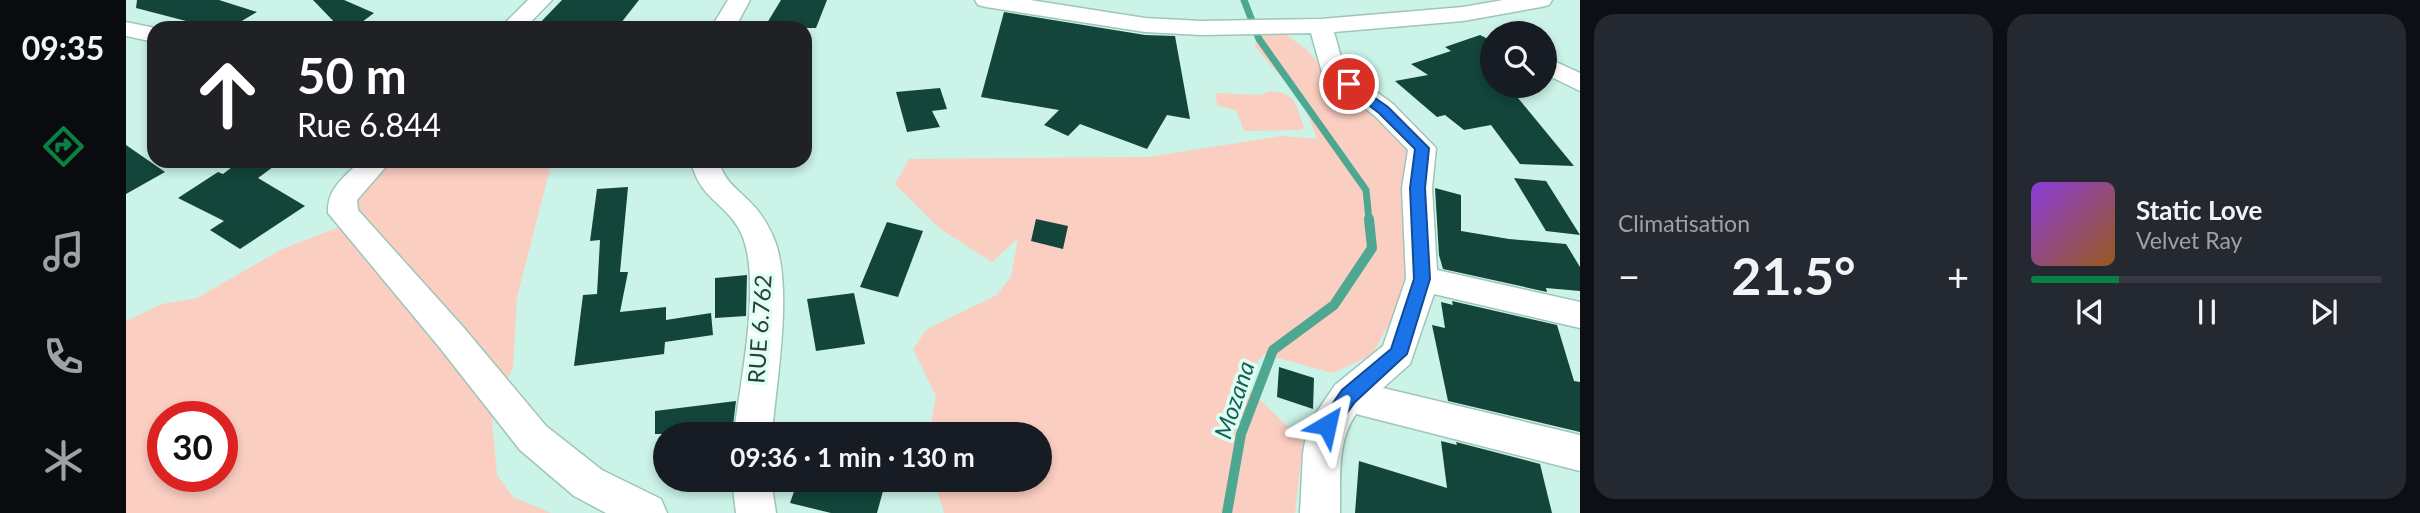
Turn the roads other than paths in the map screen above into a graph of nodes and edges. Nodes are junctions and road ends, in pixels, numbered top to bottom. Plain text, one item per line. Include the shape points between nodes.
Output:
1 (541, 0) edge
2 (739, 0) edge
3 (986, 0) edge
4 (1541, 0) edge
5 (1463, 14) junction
6 (519, 21) edge
7 (727, 21) edge
8 (1480, 25) edge
9 (1321, 26) junction
10 (126, 29) edge
11 (147, 34) edge
12 (1557, 71) edge
13 (1580, 83) edge
14 (370, 168) edge
15 (706, 168) edge
16 (1422, 279) junction
17 (1580, 315) edge
18 (1348, 396) junction
19 (754, 422) edge
20 (1580, 453) edge
21 (753, 492) edge
22 (647, 513) edge
23 (756, 513) edge
24 (1320, 513) edge

1 - 6 street
2 - 7 street
3 - 9 street via 1144,25 1201,29
4 - 5 street
5 - 8 street
5 - 9 street
9 - 16 street via 1332,71 1384,110 1422,148 1418,188
10 - 11 street
12 - 13 street
14 - 22 street via 342,198 343,213 533,439 588,483
15 - 19 street, RUE 6.762 via 715,187 748,218 764,260
16 - 17 street
16 - 18 street via 1398,354
18 - 20 street
18 - 24 street via 1327,425
21 - 23 street

